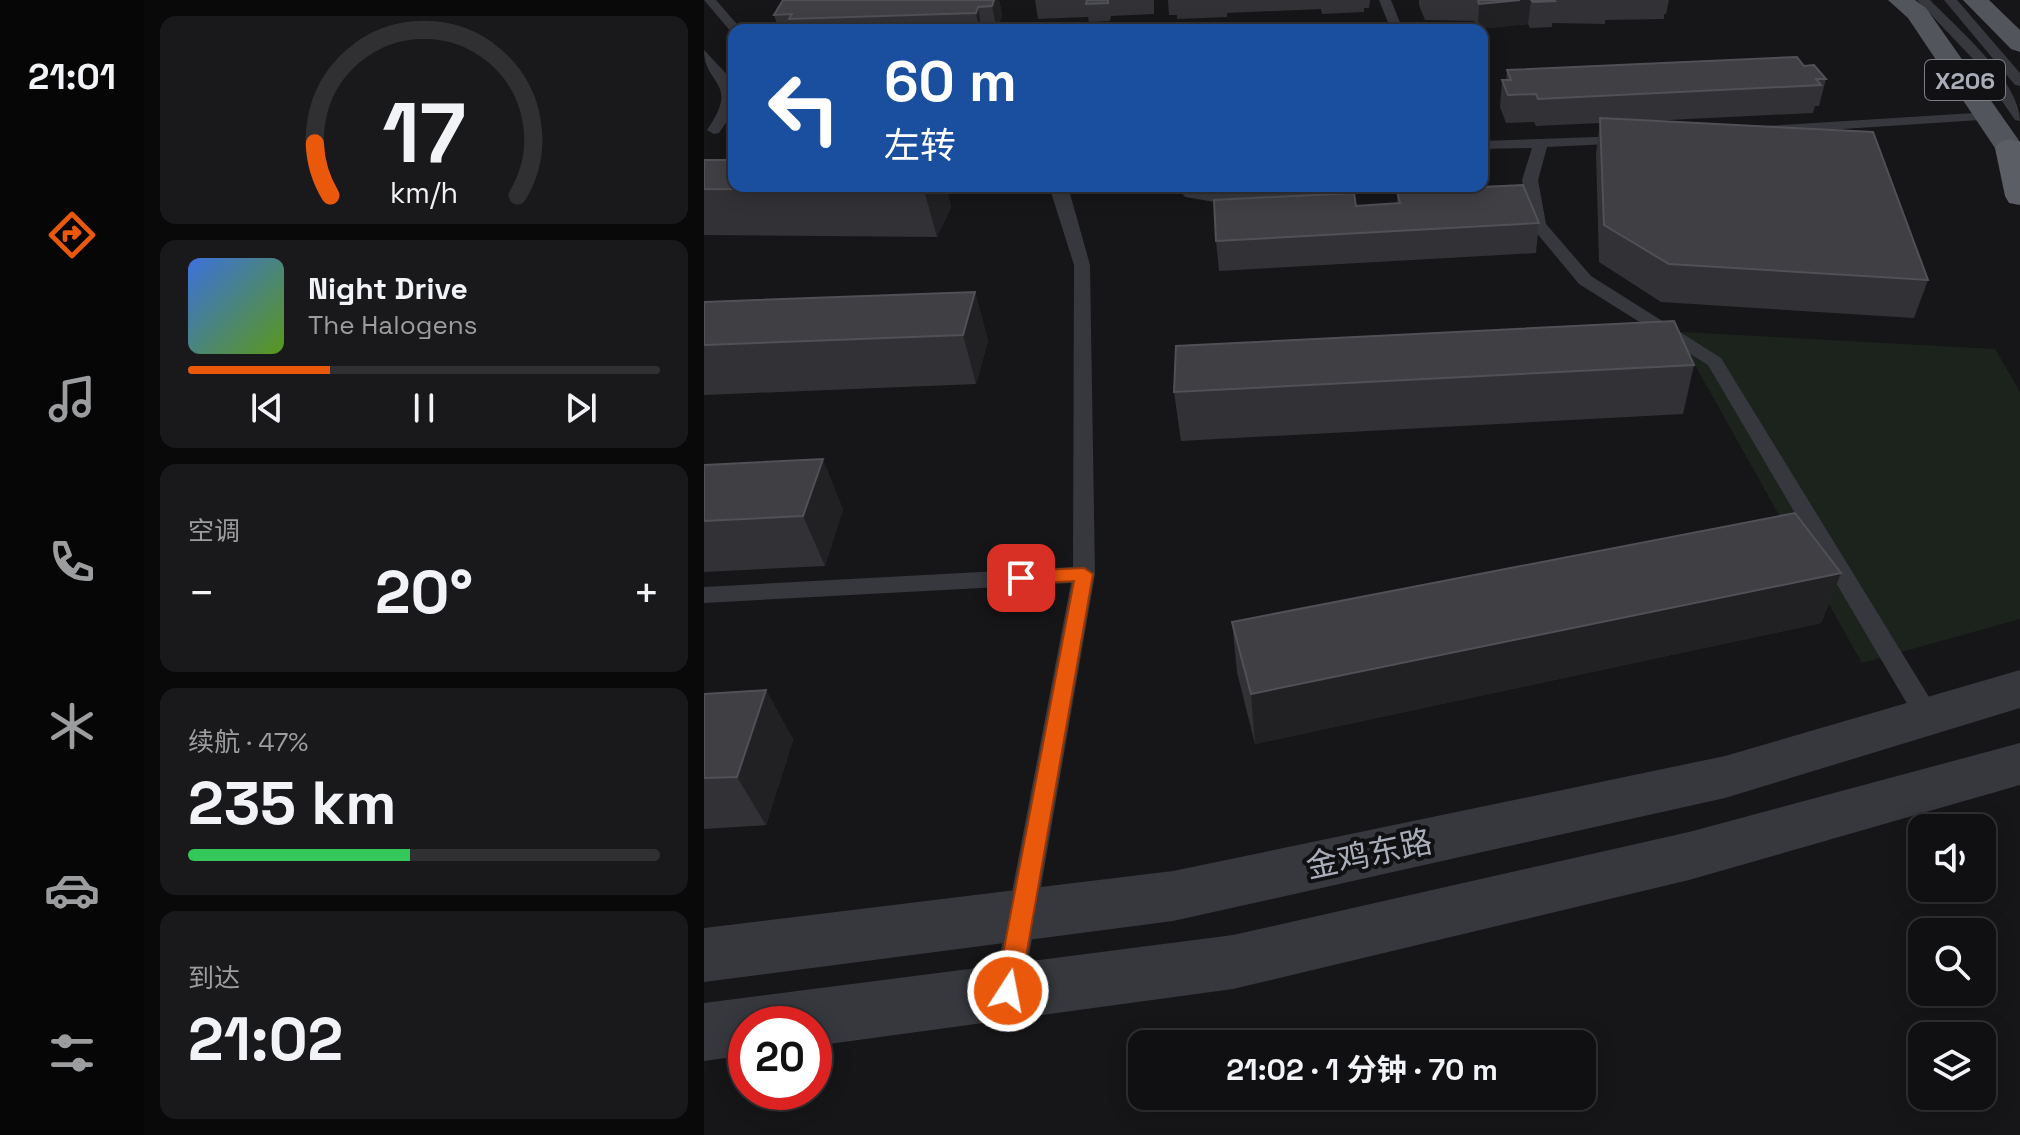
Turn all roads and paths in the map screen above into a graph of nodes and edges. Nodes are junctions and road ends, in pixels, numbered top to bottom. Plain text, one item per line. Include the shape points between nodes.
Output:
1 (709, 0) edge
2 (1385, 0) edge
3 (1950, 0) edge
4 (1975, 0) edge
5 (1911, 3) edge
6 (731, 24) edge
7 (1395, 24) edge
8 (2020, 44) edge
9 (704, 54) edge
10 (2020, 82) edge
11 (1990, 116) junction
12 (2020, 117) edge
13 (709, 130) edge
14 (1757, 131) edge
15 (1633, 139) edge
16 (1488, 145) edge
17 (1540, 145) junction
18 (2015, 156) edge
19 (1062, 192) edge
20 (1188, 192) edge
21 (1312, 192) edge
22 (2020, 196) edge
23 (1084, 574) junction
24 (704, 595) edge
25 (2020, 689) edge
26 (1928, 717) junction
27 (2020, 764) edge
28 (1022, 915) junction
29 (704, 955) edge
30 (1008, 991) junction
31 (832, 1015) edge
32 (728, 1029) edge
33 (704, 1032) edge

1 - 6 lane
2 - 7 lane
3 - 10 lane
4 - 8 main road, X206
5 - 11 main road, X206
5 - 12 lane via 1979,57
9 - 13 lane via 727,82 727,111
11 - 14 lane
11 - 18 main road, X206
15 - 17 lane
16 - 17 lane
17 - 26 lane via 1530,180 1538,225 1585,280 1715,362
18 - 22 highway
19 - 23 lane via 1082,265
20 - 21 lane via 1221,198
23 - 24 lane
23 - 28 lane
25 - 26 street, 金鸡东路
26 - 28 street, 金鸡东路 via 1725,777 1173,896
27 - 30 street via 1689,856 1233,962
28 - 29 street, 金鸡东路
28 - 30 lane
30 - 31 street
32 - 33 street

